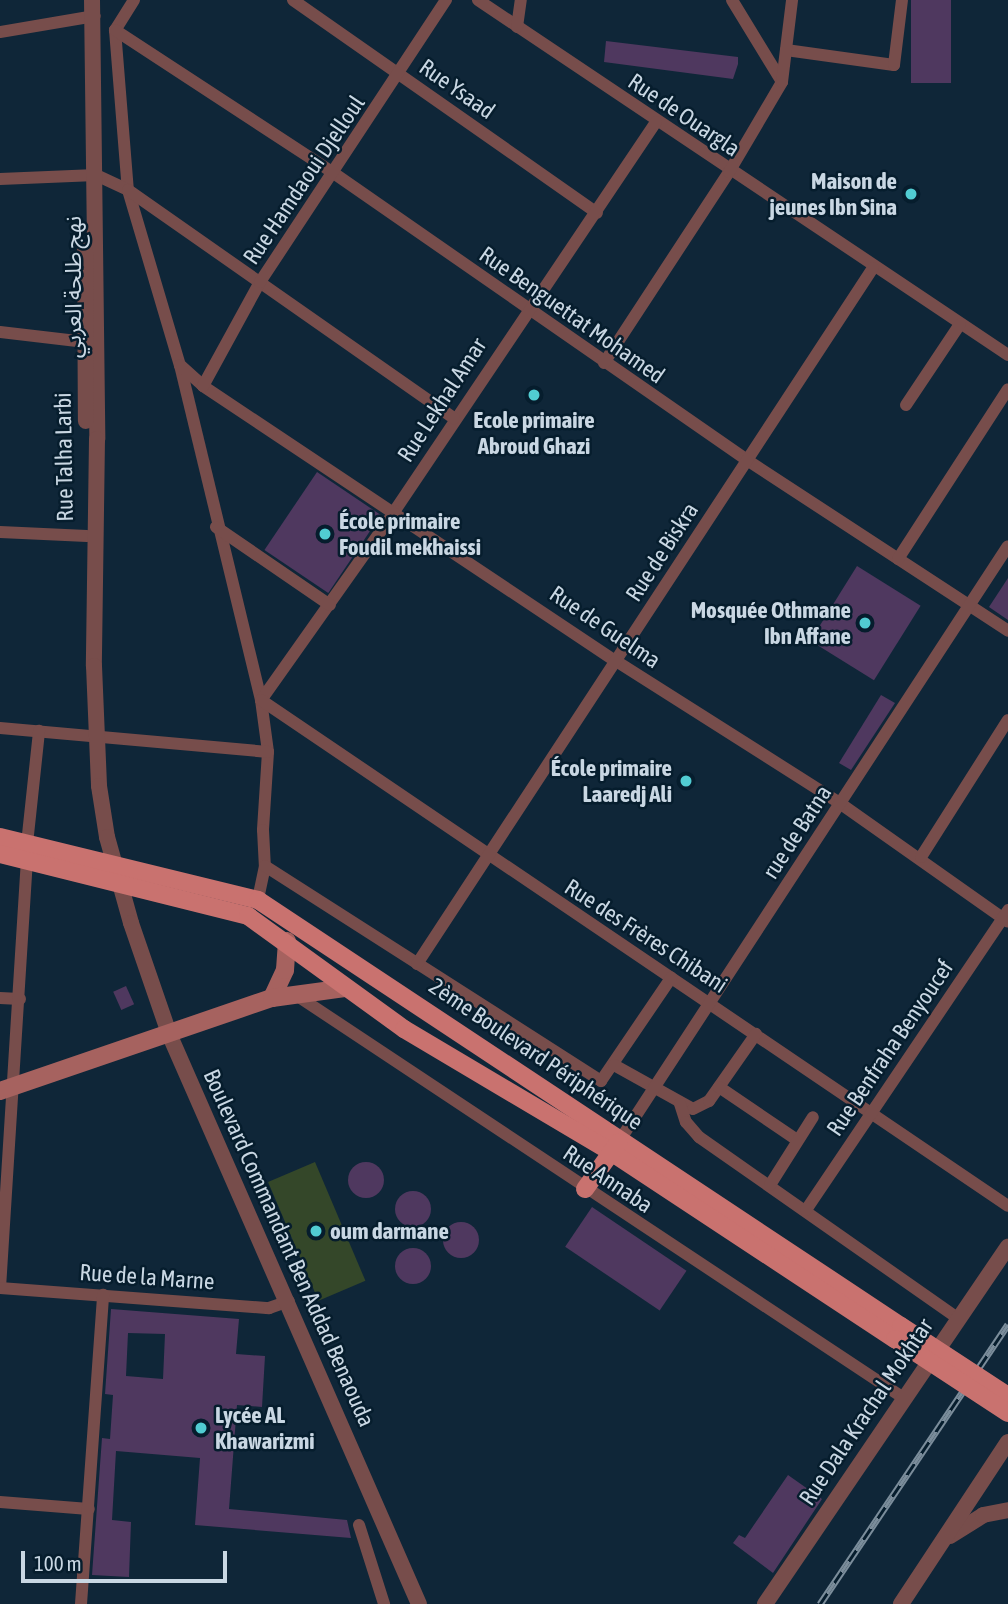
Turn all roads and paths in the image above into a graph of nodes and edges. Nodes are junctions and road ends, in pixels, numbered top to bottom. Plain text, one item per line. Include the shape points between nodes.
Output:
1 (84, 0) edge
2 (134, 0) edge
3 (293, 0) edge
4 (446, 0) edge
5 (478, 0) edge
6 (521, 0) edge
7 (732, 0) edge
8 (792, 0) edge
9 (902, 0) edge
10 (92, 11) edge
11 (517, 27) junction
12 (115, 30) junction
13 (0, 32) edge
14 (786, 50) junction
15 (400, 74) junction
16 (782, 82) junction
17 (656, 122) junction
18 (729, 172) junction
19 (335, 174) junction
20 (90, 176) junction
21 (0, 179) edge
22 (128, 190) junction
23 (597, 213) junction
24 (873, 268) junction
25 (260, 282) junction
26 (527, 311) junction
27 (960, 324) junction
28 (0, 332) edge
29 (85, 342) junction
30 (1008, 355) edge
31 (604, 363) junction
32 (180, 365) junction
33 (203, 386) junction
34 (1008, 390) edge
35 (906, 405) dead end
36 (454, 418) junction
37 (747, 460) junction
38 (395, 511) junction
39 (216, 527) junction
40 (0, 532) edge
41 (88, 537) junction
42 (1008, 547) edge
43 (898, 559) junction
44 (330, 605) junction
45 (970, 606) junction
46 (1008, 631) edge
47 (616, 662) junction
48 (261, 700) junction
49 (1008, 720) edge
50 (0, 728) edge
51 (39, 731) junction
52 (91, 736) junction
53 (268, 752) junction
54 (841, 804) junction
55 (0, 837) edge
56 (27, 852) junction
57 (0, 854) edge
58 (489, 856) junction
59 (920, 857) junction
60 (0, 862) edge
61 (265, 866) junction
62 (112, 872) junction
63 (258, 900) junction
64 (1006, 917) edge
65 (287, 942) junction
66 (418, 964) junction
67 (671, 978) junction
68 (346, 988) junction
69 (293, 993) junction
70 (0, 998) edge
71 (272, 998) junction
72 (20, 999) junction
73 (711, 1004) junction
74 (755, 1034) junction
75 (170, 1036) junction
76 (614, 1065) junction
77 (719, 1087) junction
78 (8, 1088) edge
79 (655, 1090) junction
80 (680, 1104) junction
81 (873, 1112) junction
82 (813, 1117) dead end
83 (797, 1140) junction
84 (616, 1146) junction
85 (770, 1185) junction
86 (585, 1189) junction
87 (1008, 1206) edge
88 (3, 1207) edge
89 (806, 1210) junction
90 (1008, 1247) edge
91 (0, 1288) edge
92 (103, 1295) junction
93 (289, 1301) junction
94 (956, 1317) junction
95 (898, 1332) junction
96 (1008, 1396) edge
97 (902, 1397) junction
98 (1008, 1413) edge
99 (1008, 1442) edge
100 (0, 1502) edge
101 (89, 1509) junction
102 (1008, 1510) edge
103 (359, 1525) dead end
104 (944, 1539) junction
105 (81, 1604) edge
106 (384, 1604) edge
107 (419, 1604) edge
108 (765, 1604) edge
109 (901, 1604) edge

1 - 10 street, Rue Talha Larbi
2 - 12 street
3 - 15 street, Rue Ysaad
4 - 15 street, Rue Hamdaoui Djelloul
5 - 11 street, Rue de Ouargla
6 - 11 street
7 - 16 street
8 - 14 street
9 - 14 street via 894,65
10 - 13 street
10 - 20 street, Rue Talha Larbi
11 - 17 street, Rue de Ouargla
12 - 19 street, Rue Benguettat Mohamed
12 - 22 street
14 - 16 street
15 - 19 street, Rue Hamdaoui Djelloul
15 - 23 street, Rue Ysaad
16 - 18 street
17 - 18 street, Rue de Ouargla
17 - 23 street, Rue Lekhal Amar
18 - 24 street, Rue de Ouargla
18 - 31 street
19 - 25 street, Rue Hamdaoui Djelloul
19 - 26 street, Rue Benguettat Mohamed
20 - 21 street
20 - 22 street
20 - 29 street, Rue Talha Larbi
20 - 52 street, نهج طلحة العربي
22 - 25 street
22 - 32 street
23 - 26 street, Rue Lekhal Amar
24 - 27 street, Rue de Ouargla
24 - 37 street, Rue de Biskra
25 - 33 street, Rue Hamdaoui Djelloul
25 - 36 street
26 - 31 street, Rue Benguettat Mohamed
26 - 36 street, Rue Lekhal Amar
27 - 30 street, Rue de Ouargla
27 - 35 street
28 - 29 street
29 - 41 street, Rue Talha Larbi
31 - 37 street, Rue Benguettat Mohamed
32 - 33 street, Rue de Guelma
32 - 39 street
33 - 38 street, Rue de Guelma
34 - 43 street
36 - 38 street, Rue Lekhal Amar
37 - 43 street, Rue Benguettat Mohamed
37 - 47 street, Rue de Biskra
38 - 44 street, Rue Lekhal Amar
38 - 47 street, Rue de Guelma
39 - 44 street
39 - 48 street
40 - 41 street
41 - 52 street, Rue Talha Larbi
42 - 45 street, rue de Batna
43 - 45 street, Rue Benguettat Mohamed
44 - 48 street, Rue Lekhal Amar
45 - 46 street, Rue Benguettat Mohamed
45 - 54 street, rue de Batna
47 - 54 street, Rue de Guelma
47 - 58 street, Rue de Biskra
48 - 53 street
48 - 58 street, Rue des Frères Chibani
49 - 59 street
50 - 51 street
51 - 52 street
51 - 56 street
52 - 53 street
52 - 62 street, نهج طلحة العربي
53 - 61 street via 262,830
54 - 59 street, Rue de Guelma
54 - 73 street, rue de Batna
55 - 56 main road, 2ème Boulevard Périphérique
56 - 57 main road, 2ème Boulevard Périphérique
56 - 60 street
56 - 62 main road, 2ème Boulevard Périphérique
56 - 72 street
58 - 66 street, Rue de Biskra
58 - 67 street, Rue des Frères Chibani
59 - 64 street, Rue de Guelma
61 - 63 street
61 - 66 street
62 - 63 main road, 2ème Boulevard Périphérique
62 - 65 main road, 2ème Boulevard Périphérique via 248,916
62 - 75 street, Boulevard Commandant Ben Addad Benaouda
63 - 84 main road, 2ème Boulevard Périphérique
64 - 81 street, Rue Benfraha Benyoucef
65 - 68 main road, 2ème Boulevard Périphérique
65 - 71 main road via 285,970
66 - 76 street via 601,1081
67 - 73 street, Rue des Frères Chibani
67 - 76 street
68 - 69 main road
68 - 84 main road, 2ème Boulevard Périphérique via 404,1029
69 - 71 main road
69 - 86 street, Rue Annaba
70 - 72 street
71 - 75 main road
72 - 78 street
73 - 74 street, Rue des Frères Chibani
73 - 79 street, rue de Batna
74 - 77 street
74 - 81 street, Rue des Frères Chibani
75 - 78 main road
75 - 93 street, Boulevard Commandant Ben Addad Benaouda
76 - 79 street
77 - 80 street via 702,1107
77 - 83 street
78 - 88 street
79 - 80 street
79 - 84 street, rue de Batna
80 - 85 street via 686,1122 699,1137
81 - 87 street, Rue des Frères Chibani
81 - 89 street, Rue Benfraha Benyoucef
82 - 83 street
83 - 85 street
84 - 86 main road
84 - 95 main road, 2ème Boulevard Périphérique
85 - 89 street
86 - 97 street, Rue Annaba
88 - 91 street
89 - 94 street
90 - 94 street, Rue Dala Krachal Mokhtar
91 - 92 street, Rue de la Marne
92 - 93 street, Rue de la Marne via 269,1308
92 - 101 street
93 - 107 street, Boulevard Commandant Ben Addad Benaouda
94 - 97 street, Rue Dala Krachal Mokhtar
95 - 96 main road, 2ème Boulevard Périphérique, bridge
95 - 98 main road, 2ème Boulevard Périphérique, bridge
97 - 108 street, Rue Dala Krachal Mokhtar
99 - 104 street
100 - 101 street
101 - 105 street
102 - 104 street via 983,1515
103 - 106 street
104 - 109 street

